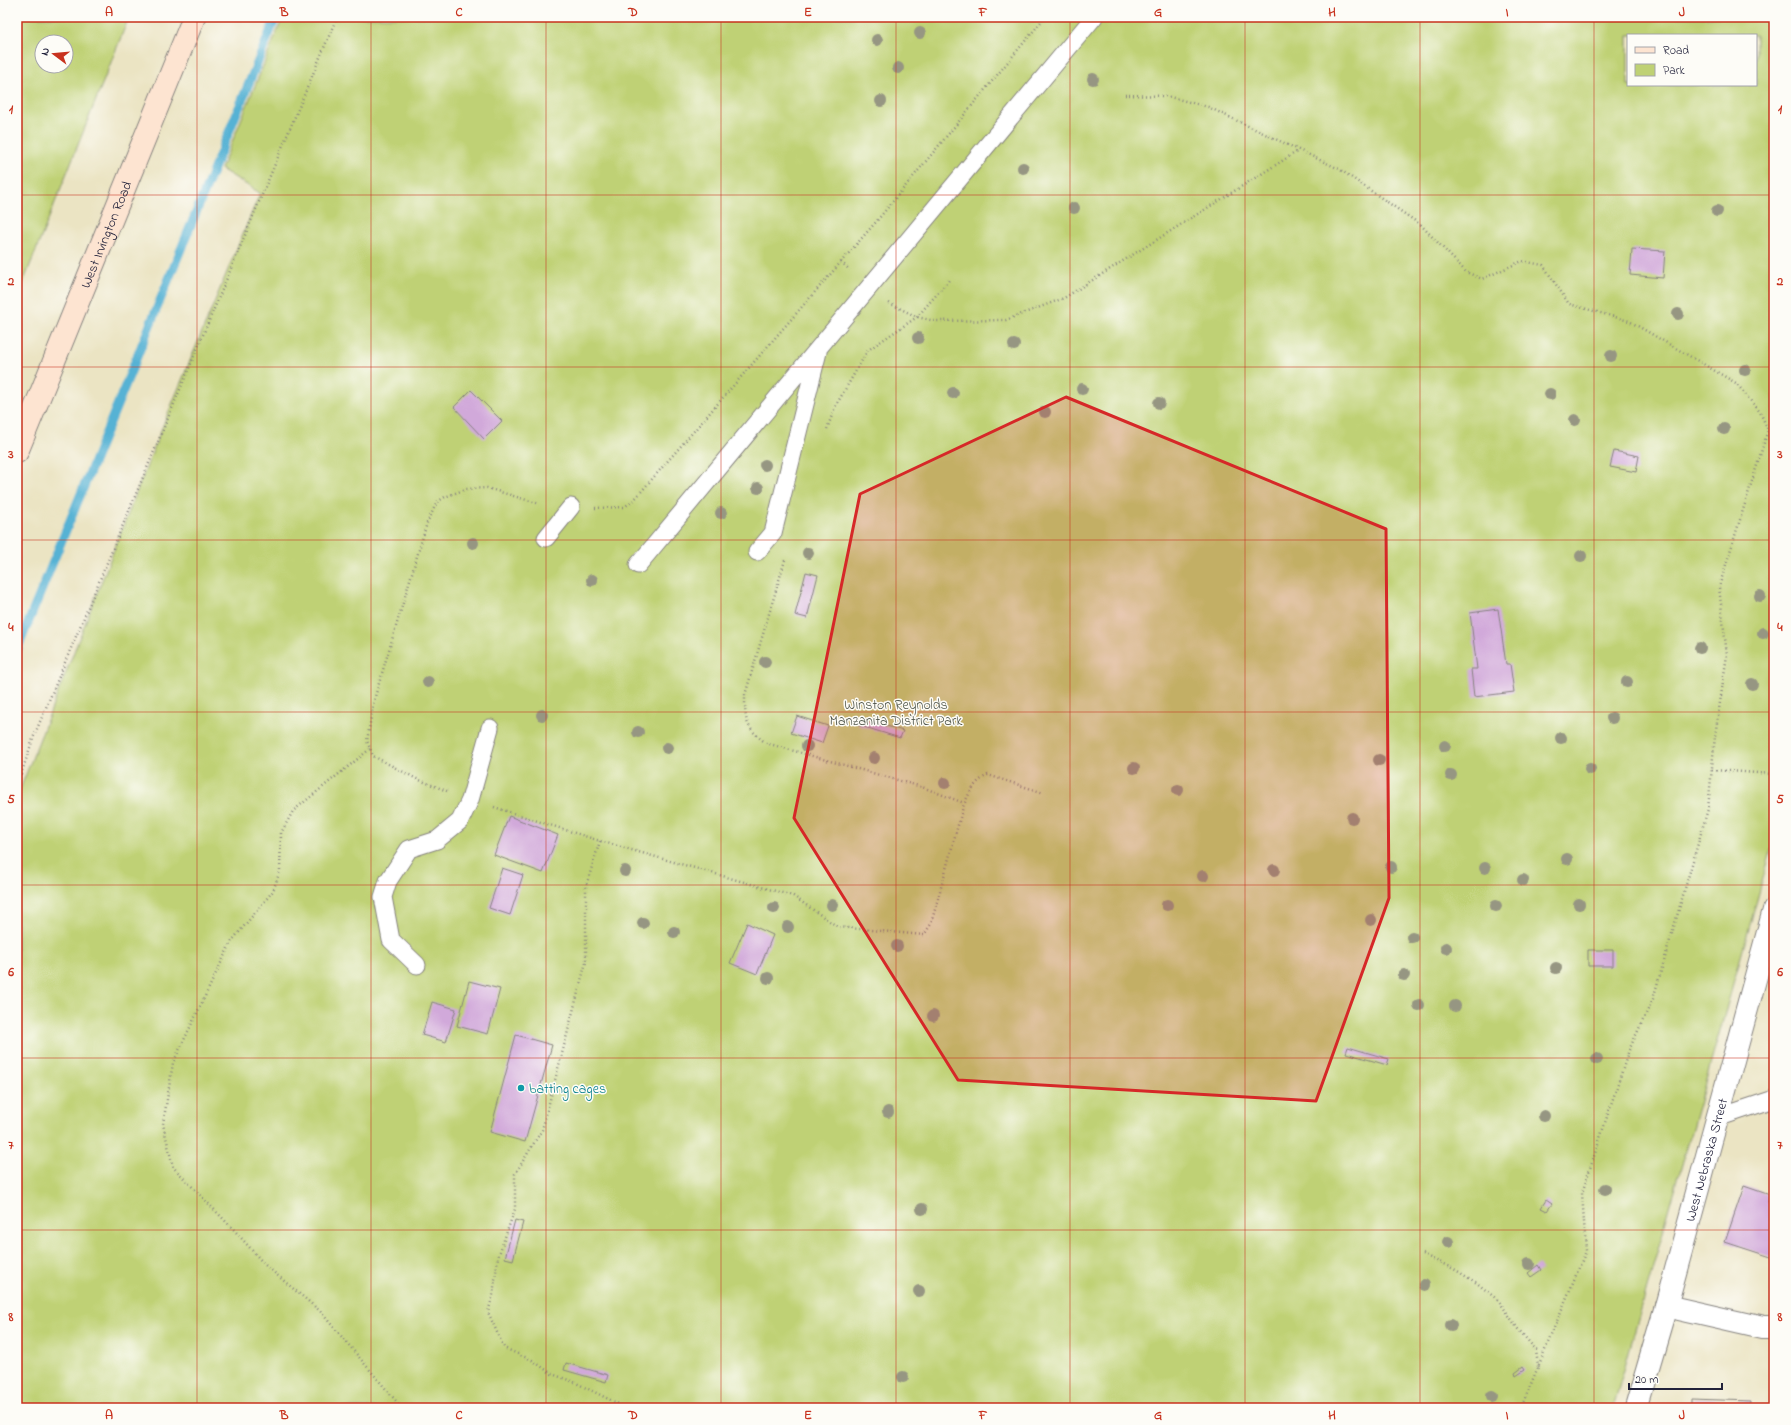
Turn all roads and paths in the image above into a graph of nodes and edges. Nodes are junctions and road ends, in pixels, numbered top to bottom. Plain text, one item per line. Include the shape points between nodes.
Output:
1 (194, 17) edge
2 (336, 17) edge
3 (1045, 17) edge
4 (1094, 17) edge
5 (1125, 95) dead end
6 (1299, 151) junction
7 (841, 262) junction
8 (949, 280) dead end
9 (870, 287) junction
10 (918, 317) junction
11 (820, 347) junction
12 (824, 436) dead end
13 (17, 452) edge
14 (571, 507) junction
15 (546, 538) dead end
16 (757, 552) dead end
17 (787, 554) dead end
18 (638, 565) dead end
19 (490, 728) dead end
20 (370, 749) junction
21 (1712, 770) junction
22 (1774, 774) edge
23 (17, 786) edge
24 (1044, 793) dead end
25 (470, 800) junction
26 (964, 803) junction
27 (600, 841) junction
28 (1774, 910) edge
29 (417, 965) dead end
30 (1774, 1099) edge
31 (1717, 1118) junction
32 (1422, 1254) dead end
33 (1666, 1306) junction
34 (1774, 1328) edge
35 (1538, 1368) junction
36 (402, 1408) edge
37 (627, 1408) edge
38 (1522, 1408) edge
39 (1636, 1408) edge

1 - 13 main road, West Irvington Road
2 - 23 path via 34,736
3 - 7 path
4 - 9 lane
5 - 6 path via 1166,96 1208,106
6 - 10 path via 1064,298 1006,320 935,321
6 - 21 path via 1339,170 1421,225 1466,272 1482,279 1522,261 1543,265 1569,304 1628,321 1736,383 1760,412 1768,430 1719,587 1727,655
7 - 9 path
7 - 14 path via 633,501 612,508
8 - 10 path
9 - 10 path via 889,303
9 - 11 lane
10 - 12 path via 868,350 835,407
11 - 16 lane via 773,533
11 - 18 lane
14 - 15 lane
14 - 20 path via 538,504 487,488 466,488 436,502 422,537 374,700 367,741
17 - 26 path via 745,696 745,716 752,732 766,743 922,787
19 - 25 lane
20 - 25 path via 374,756 417,780
20 - 36 path via 293,811 281,833 280,871 273,891 231,942 173,1063 163,1124 173,1167 236,1232 264,1266 320,1311
21 - 22 path
21 - 35 path via 1708,809 1653,999 1629,1050 1582,1193 1586,1251
24 - 26 path via 988,775 981,778 970,790
25 - 27 path
25 - 29 lane via 460,821 437,840 409,849 388,880 383,898 391,940
26 - 27 path via 931,924 924,935 838,926 793,896
27 - 37 path via 586,886 586,962 542,1130 515,1174 515,1209 498,1257 488,1312 504,1348 532,1360 552,1374
28 - 31 street, West Nebraska Street
30 - 31 lane
31 - 33 street, West Nebraska Street
32 - 35 path via 1466,1276 1499,1300 1536,1350
33 - 34 street
33 - 39 street, West Nebraska Street
35 - 38 path

